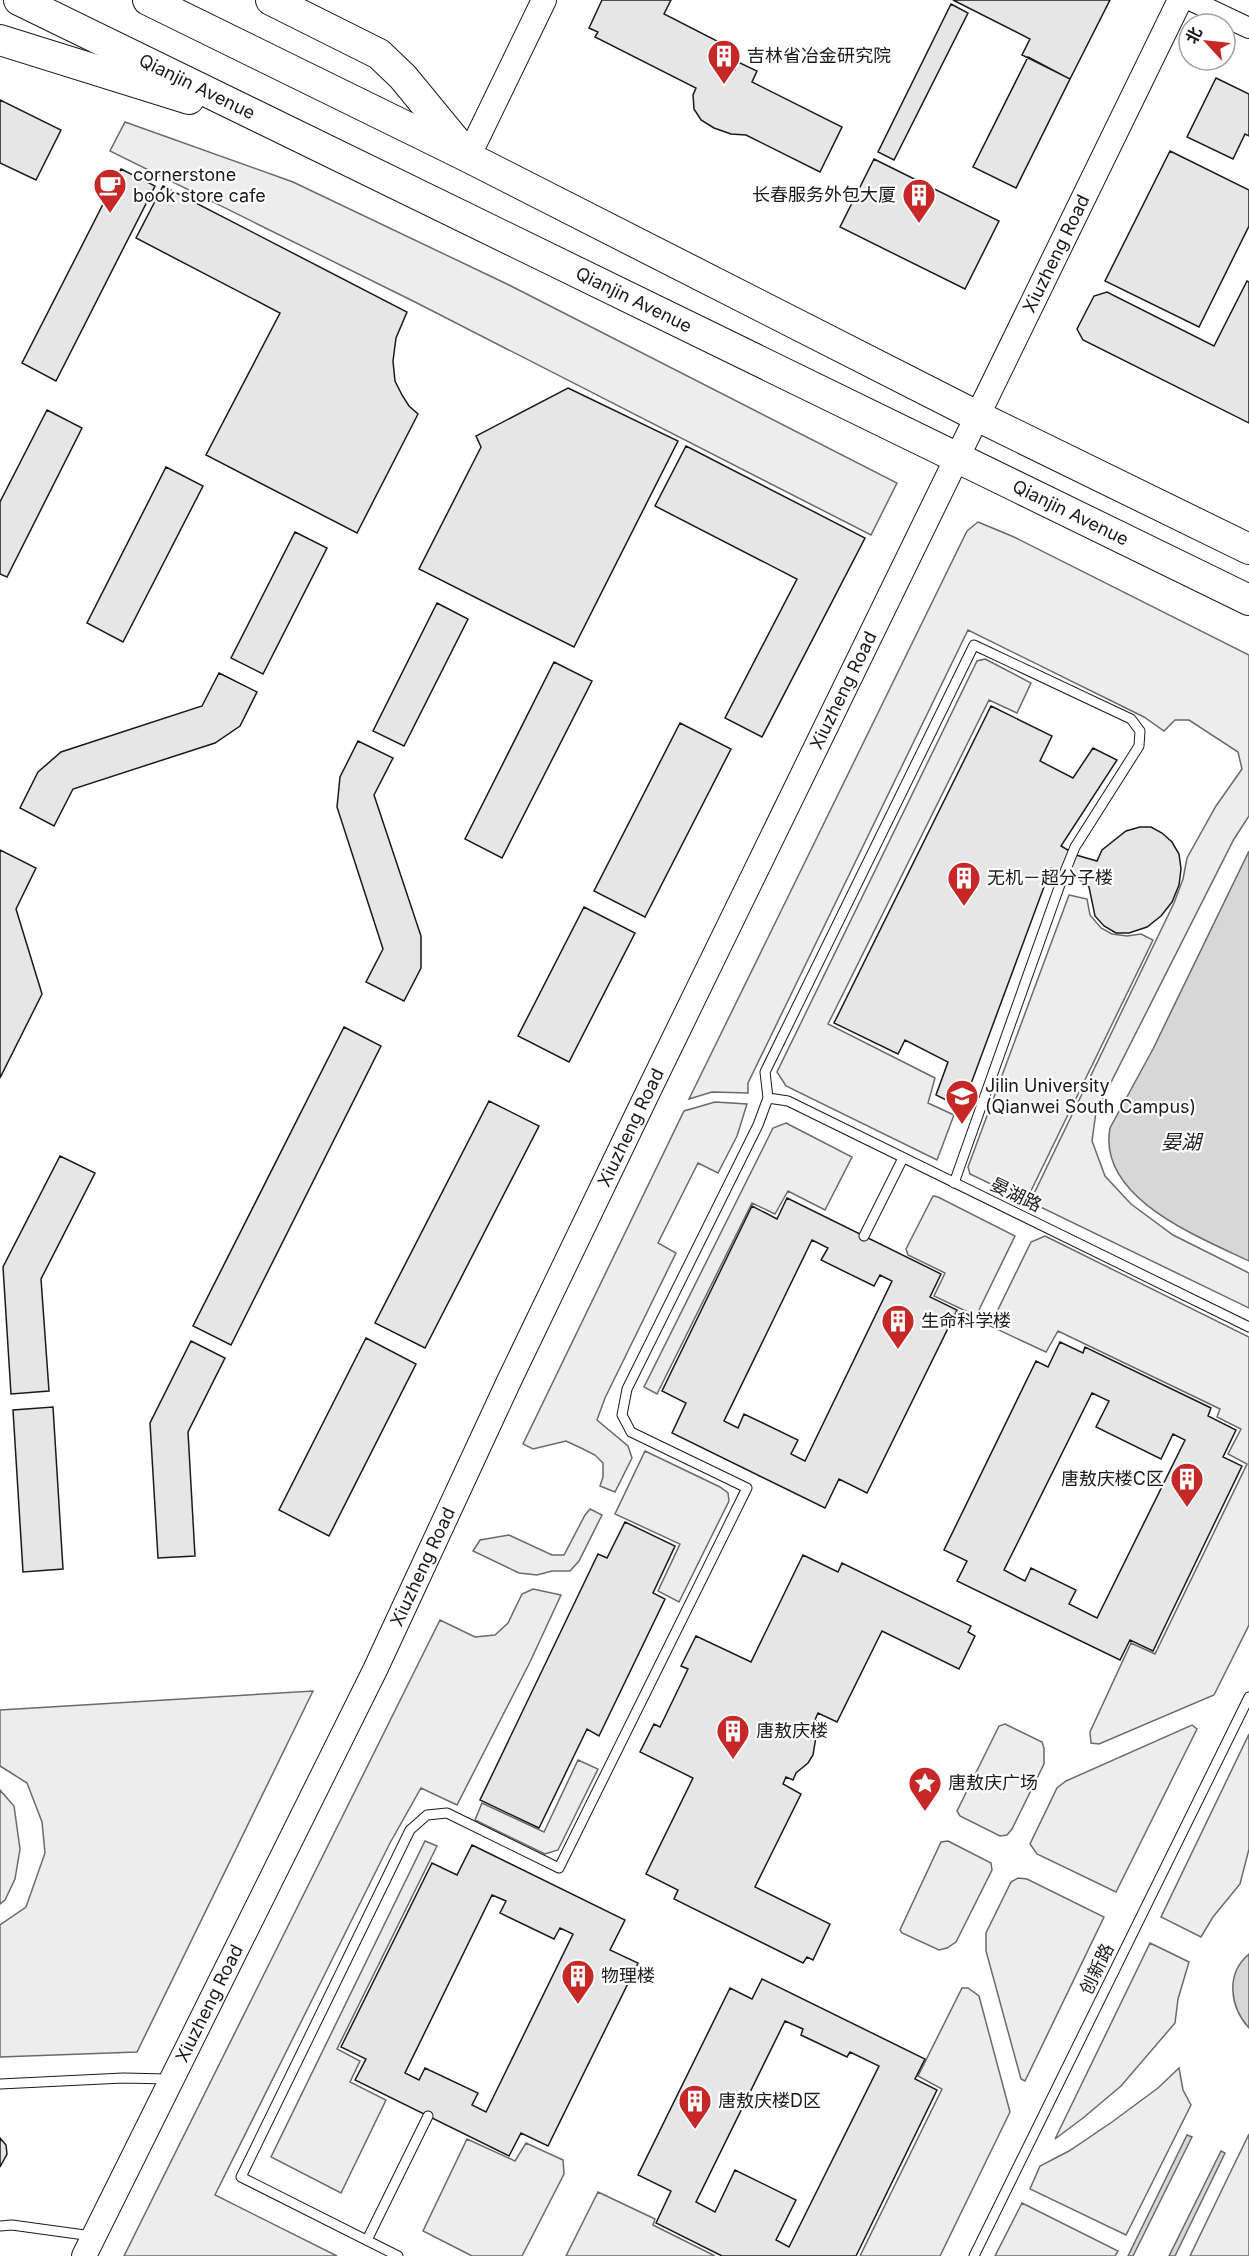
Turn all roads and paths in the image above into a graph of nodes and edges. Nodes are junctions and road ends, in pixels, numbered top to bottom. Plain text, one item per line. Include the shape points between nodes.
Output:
1 (19, 0) edge
2 (148, 0) edge
3 (271, 0) edge
4 (544, 0) edge
5 (1180, 0) edge
6 (1190, 0) edge
7 (1249, 28) edge
8 (0, 40) edge
9 (274, 124) junction
10 (468, 157) junction
11 (977, 416) junction
12 (957, 456) junction
13 (1249, 549) edge
14 (1249, 600) edge
15 (768, 1098) junction
16 (903, 1158) junction
17 (954, 1183) junction
18 (864, 1236) dead end
19 (1249, 1327) edge
20 (1249, 1697) edge
21 (173, 2079) junction
22 (0, 2084) edge
23 (428, 2116) dead end
24 (0, 2226) edge
25 (367, 2240) junction
26 (89, 2246) edge
27 (398, 2256) edge
28 (974, 2256) edge

1 - 9 main road, Qianjin Avenue
2 - 10 main road
3 - 10 main road via 379,54 404,77
4 - 10 street
5 - 11 street, Xiuzheng Road
6 - 7 street
8 - 9 main road
9 - 12 main road, Qianjin Avenue
10 - 11 main road
11 - 12 street, Xiuzheng Road
11 - 13 main road
12 - 14 main road, Qianjin Avenue
12 - 21 street, Xiuzheng Road via 509,1381 375,1670
15 - 16 lane, 晏湖路 via 788,1101
15 - 17 lane via 765,1072 974,645 1131,719 1140,732 1139,746 1075,847 1066,868
15 - 25 lane via 627,1389 622,1415 631,1432 747,1488 559,1868 447,1813 427,1815 410,1830 240,2177
16 - 17 lane, 晏湖路
16 - 18 lane
17 - 19 lane, 晏湖路
20 - 28 lane, 创新路
21 - 22 lane
21 - 26 street, Xiuzheng Road
23 - 25 lane
24 - 26 lane via 12,2225
25 - 27 lane

